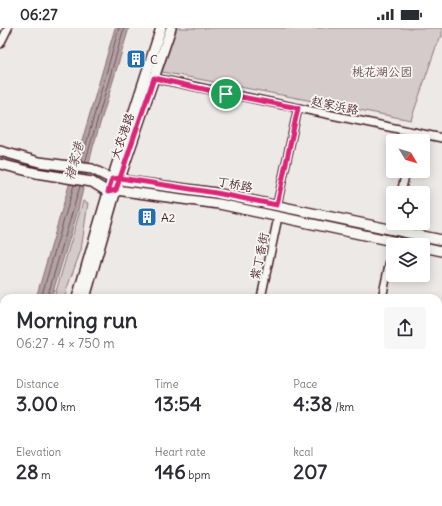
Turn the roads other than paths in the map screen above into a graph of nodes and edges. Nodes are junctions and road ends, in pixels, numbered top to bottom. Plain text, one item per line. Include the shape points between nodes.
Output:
1 (8, 28) edge
2 (161, 28) edge
3 (171, 28) edge
4 (0, 44) edge
5 (154, 78) junction
6 (298, 108) junction
7 (414, 132) joint
8 (442, 138) edge
9 (0, 151) edge
10 (0, 164) edge
11 (116, 179) junction
12 (112, 191) junction
13 (277, 205) junction
14 (278, 218) junction
15 (386, 225) edge
16 (406, 230) edge
17 (442, 240) edge
18 (386, 242) edge
19 (430, 248) edge
20 (442, 251) edge
21 (386, 278) edge
22 (78, 294) edge
23 (85, 294) edge
24 (262, 294) edge
25 (383, 294) edge

1 - 4 street
2 - 11 main road, 大农港路
3 - 5 main road, 大农港路
5 - 6 street, 赵家浜路
5 - 11 main road, 大农港路
6 - 7 street, 赵家浜路
6 - 13 street
7 - 8 street, 赵家浜路
9 - 11 main road, 丁桥路 via 39,162 92,169
10 - 12 main road, 丁桥路 via 92,182
11 - 12 main road, 大农港路
11 - 13 main road, 丁桥路 via 216,193
12 - 14 main road, 丁桥路 via 219,204
12 - 22 main road, 大农港路
12 - 23 main road, 大农港路
13 - 15 main road, 丁桥路
14 - 18 main road, 丁桥路
14 - 24 street, 紫丁香街
16 - 17 main road, 丁桥路
19 - 20 main road
21 - 25 street

